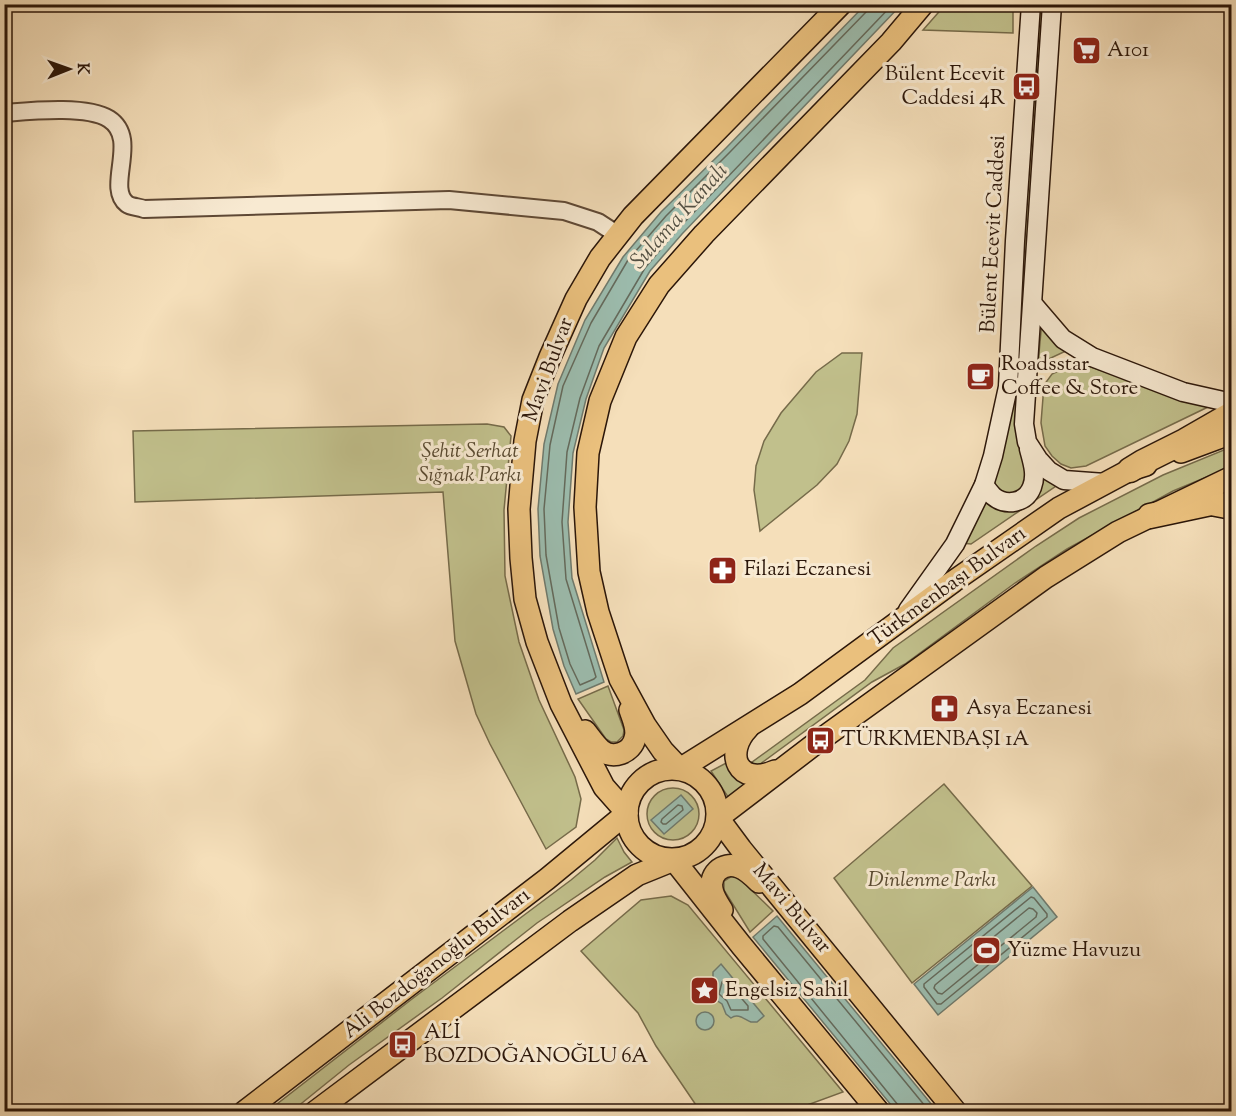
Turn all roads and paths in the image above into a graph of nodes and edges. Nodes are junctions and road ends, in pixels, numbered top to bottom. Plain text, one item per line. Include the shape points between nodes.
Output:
1 (841, 4) edge
2 (923, 4) edge
3 (1023, 4) edge
4 (1031, 4) edge
5 (1052, 4) edge
6 (1030, 24) junction
7 (4, 113) edge
8 (618, 235) junction
9 (1033, 304) junction
10 (1232, 403) edge
11 (1232, 414) edge
12 (1232, 433) edge
13 (1027, 442) junction
14 (1130, 470) junction
15 (1232, 477) edge
16 (1105, 483) junction
17 (984, 485) junction
18 (1232, 507) edge
19 (1150, 516) junction
20 (901, 620) junction
21 (620, 679) junction
22 (561, 704) junction
23 (758, 720) junction
24 (787, 765) junction
25 (680, 769) junction
26 (627, 813) junction
27 (717, 818) junction
28 (674, 860) junction
29 (789, 906) junction
30 (741, 945) junction
31 (244, 1112) edge
32 (315, 1112) edge
33 (879, 1112) edge
34 (957, 1112) edge

1 - 8 main road, Mavi Bulvar
2 - 21 main road via 891,42 704,234 659,285 626,337 600,401 588,453 585,507 589,572 597,612
3 - 6 main road
4 - 6 main road, Bülent Ecevit Caddesi
5 - 9 main road, Bülent Ecevit Caddesi
6 - 17 main road, Bülent Ecevit Caddesi via 1008,387
7 - 8 street via 86,111 108,118 118,127 123,142 120,194 127,204 144,208 449,200 564,211 598,222
8 - 22 main road, Mavi Bulvar via 576,299 534,400 525,441 519,509 525,599
9 - 10 main road via 1063,339 1092,357 1183,392
9 - 13 main road, Bülent Ecevit Caddesi via 1024,424
11 - 14 highway
12 - 14 main road, Türkmenbaşı Bulvarı
13 - 16 main road via 1049,471 1064,480
13 - 17 main road, Bülent Ecevit Caddesi via 1034,470 1032,487 1024,498 1013,503 1000,500
14 - 16 main road, Türkmenbaşı Bulvarı
15 - 19 main road
16 - 20 main road, Türkmenbaşı Bulvarı via 1059,508
17 - 20 main road, Bülent Ecevit Caddesi via 955,544
18 - 19 highway via 1211,503
19 - 24 main road via 1046,577
20 - 23 main road, Türkmenbaşı Bulvarı
21 - 22 main road via 636,737 632,748 618,755 602,752
21 - 25 main road via 645,725
22 - 26 main road, Mavi Bulvar via 604,787
23 - 24 main road via 746,729 737,747 742,770 760,776
23 - 25 main road, Türkmenbaşı Bulvarı
24 - 27 main road
25 - 26 main road via 650,774 630,797
25 - 27 main road via 707,784 715,797
26 - 28 main road via 636,842 646,852
26 - 31 main road, Ali Bozdoğanoğlu Bulvarı
27 - 28 main road via 711,839 701,850
27 - 29 main road, Mavi Bulvar
28 - 30 main road
28 - 32 main road, Ali Bozdoğanoğlu Bulvarı via 637,875 570,921
29 - 30 main road via 747,871 737,866 719,868 713,875 712,891
29 - 34 main road, Mavi Bulvar
30 - 33 main road

